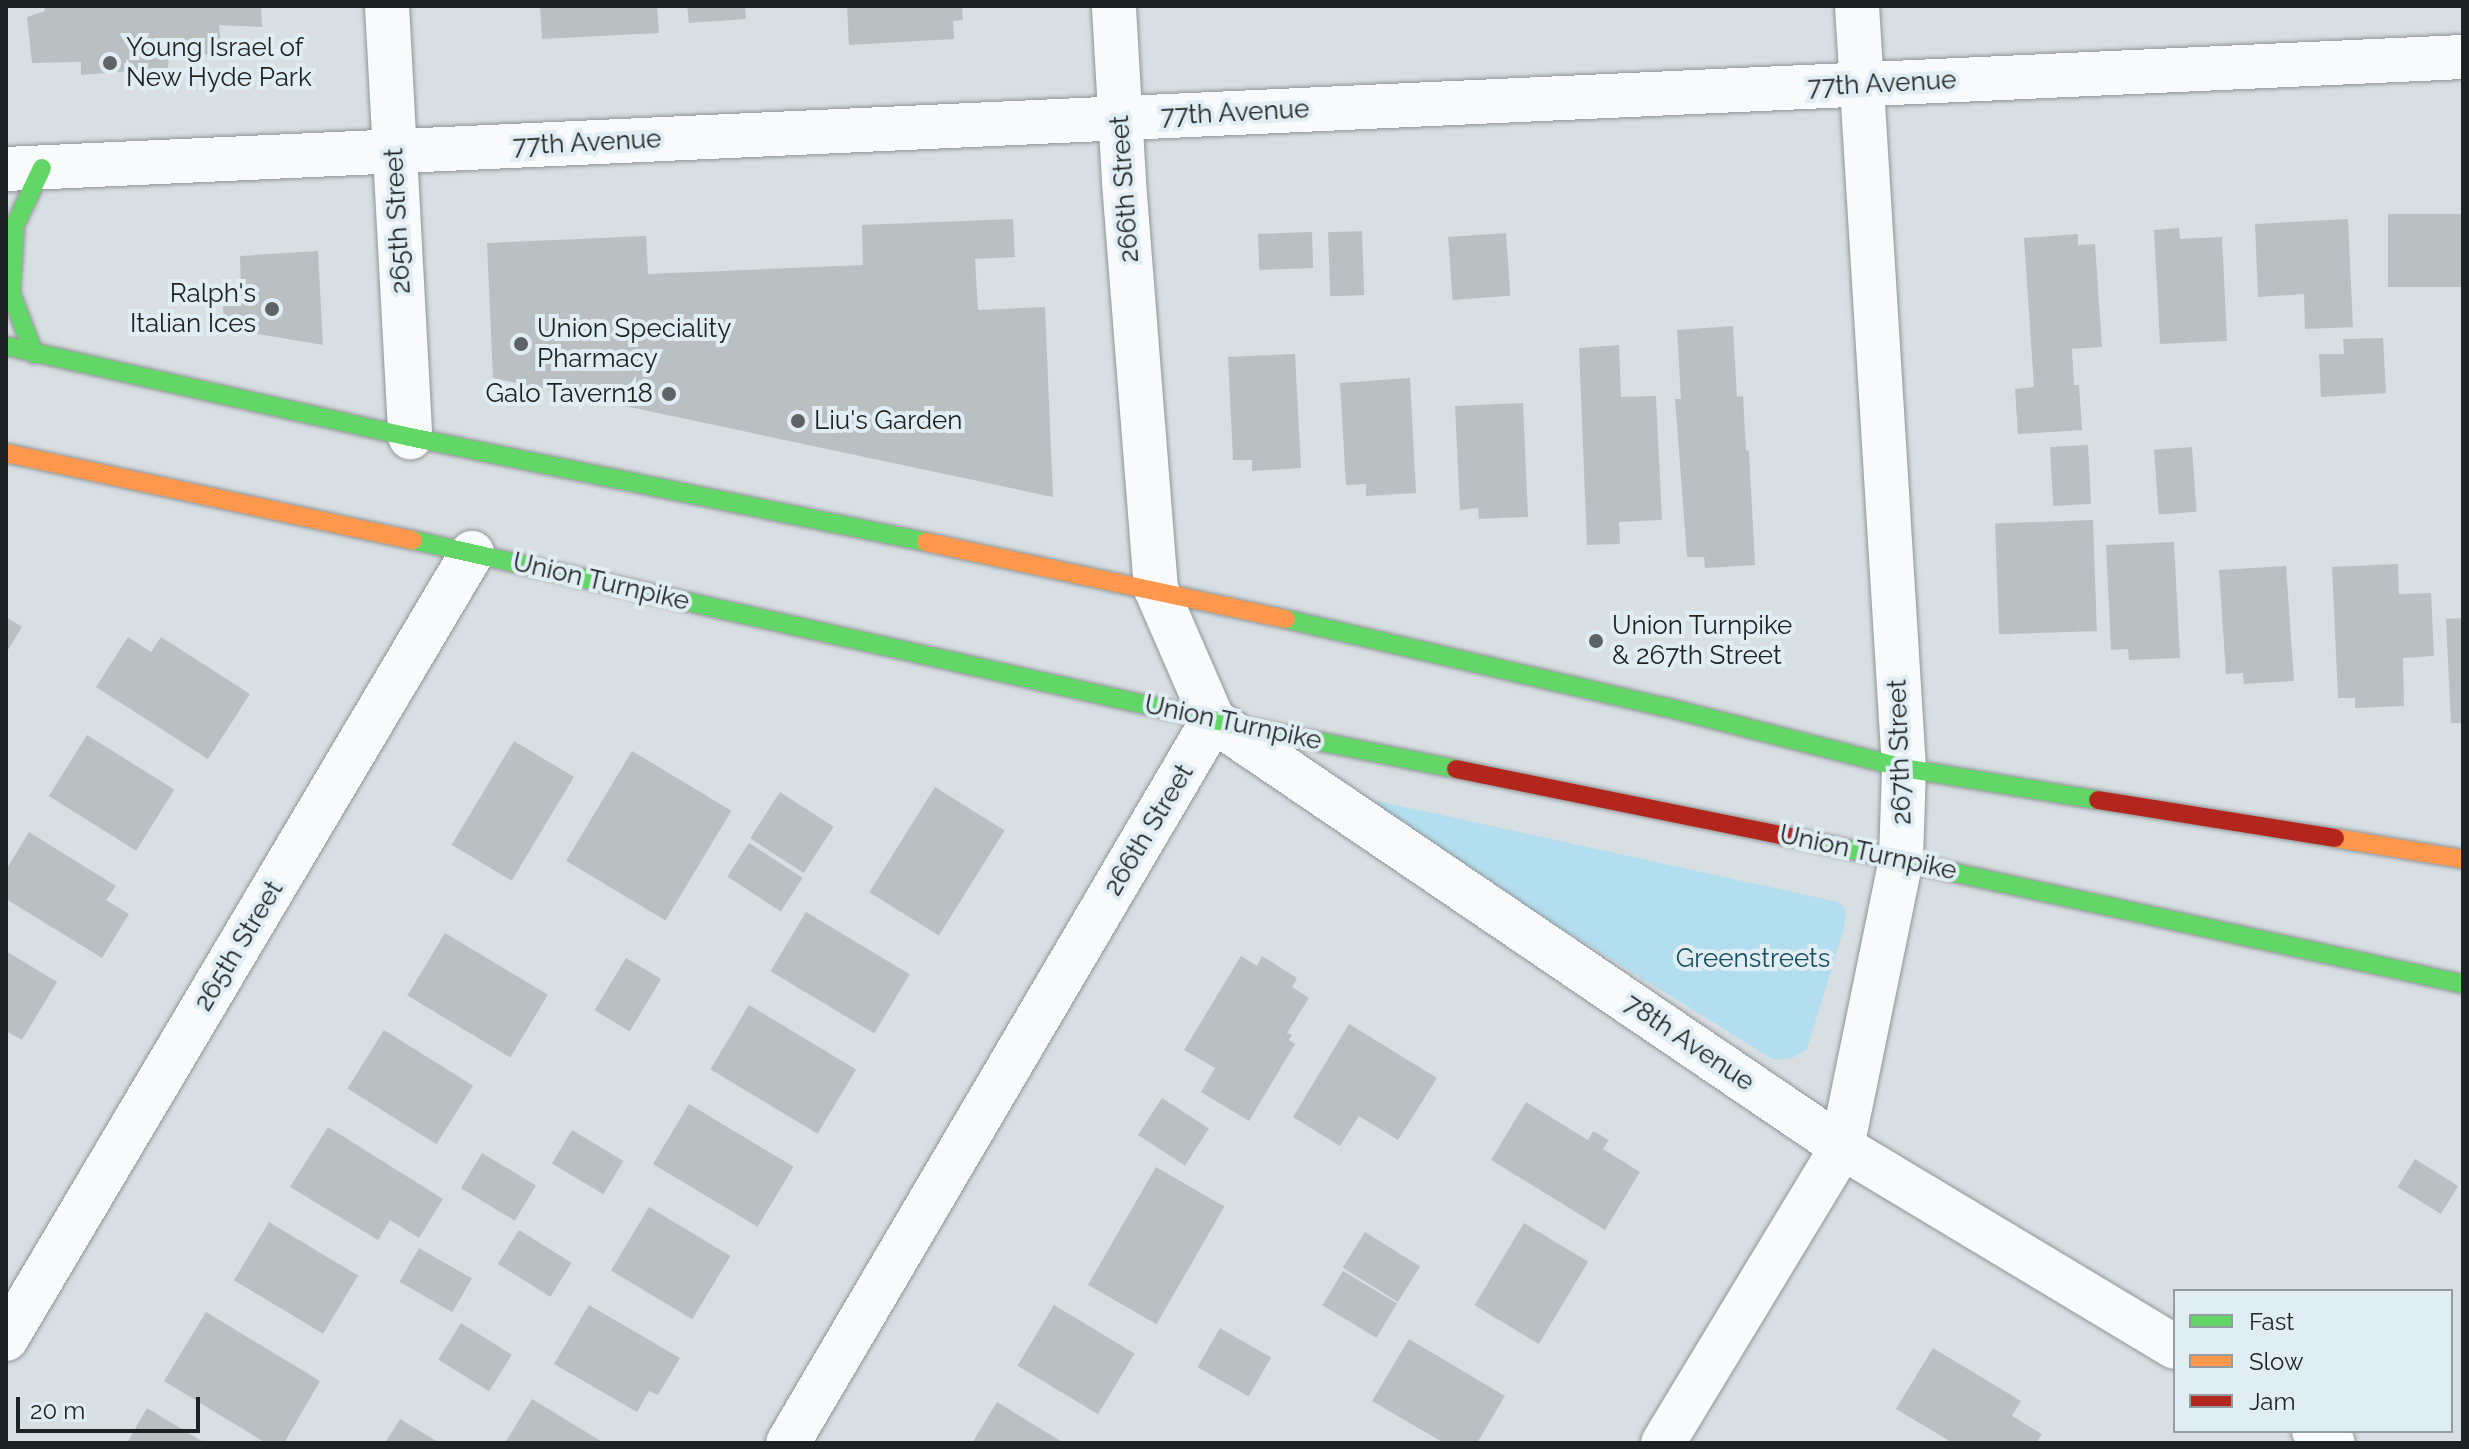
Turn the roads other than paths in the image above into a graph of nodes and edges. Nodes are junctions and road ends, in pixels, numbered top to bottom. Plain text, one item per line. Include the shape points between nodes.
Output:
1 (387, 6) edge
2 (1114, 6) edge
3 (1857, 6) edge
4 (2463, 57) edge
5 (1860, 84) junction
6 (1120, 118) junction
7 (394, 151) junction
8 (24, 168) edge
9 (6, 346) edge
10 (34, 354) junction
11 (410, 437) junction
12 (6, 453) edge
13 (472, 553) junction
14 (1156, 589) junction
15 (1213, 720) junction
16 (1904, 768) junction
17 (1901, 859) junction
18 (2463, 859) edge
19 (2463, 984) edge
20 (1842, 1147) junction
21 (6, 1339) edge
22 (2173, 1346) edge
23 (788, 1443) edge
24 (1663, 1443) edge

1 - 7 street, 265th Street
2 - 6 street, 266th Street
3 - 5 street, 267th Street
4 - 5 street, 77th Avenue
5 - 6 street, 77th Avenue
5 - 16 street, 267th Street
6 - 7 street, 77th Avenue
6 - 14 street, 266th Street
7 - 8 street, 77th Avenue
7 - 11 street, 265th Street
8 - 10 main road via 11,293
9 - 10 main road
10 - 11 main road
11 - 14 main road
12 - 13 main road, Union Turnpike
13 - 15 main road, Union Turnpike
13 - 21 street, 265th Street
14 - 15 street, 266th Street
14 - 16 main road
15 - 17 main road, Union Turnpike
15 - 20 street, 78th Avenue
15 - 23 street, 266th Street
16 - 17 street, 267th Street
16 - 18 main road
17 - 19 main road, Union Turnpike
17 - 20 street, 267th Street
20 - 22 street, 78th Avenue
20 - 24 street, 267th Street

